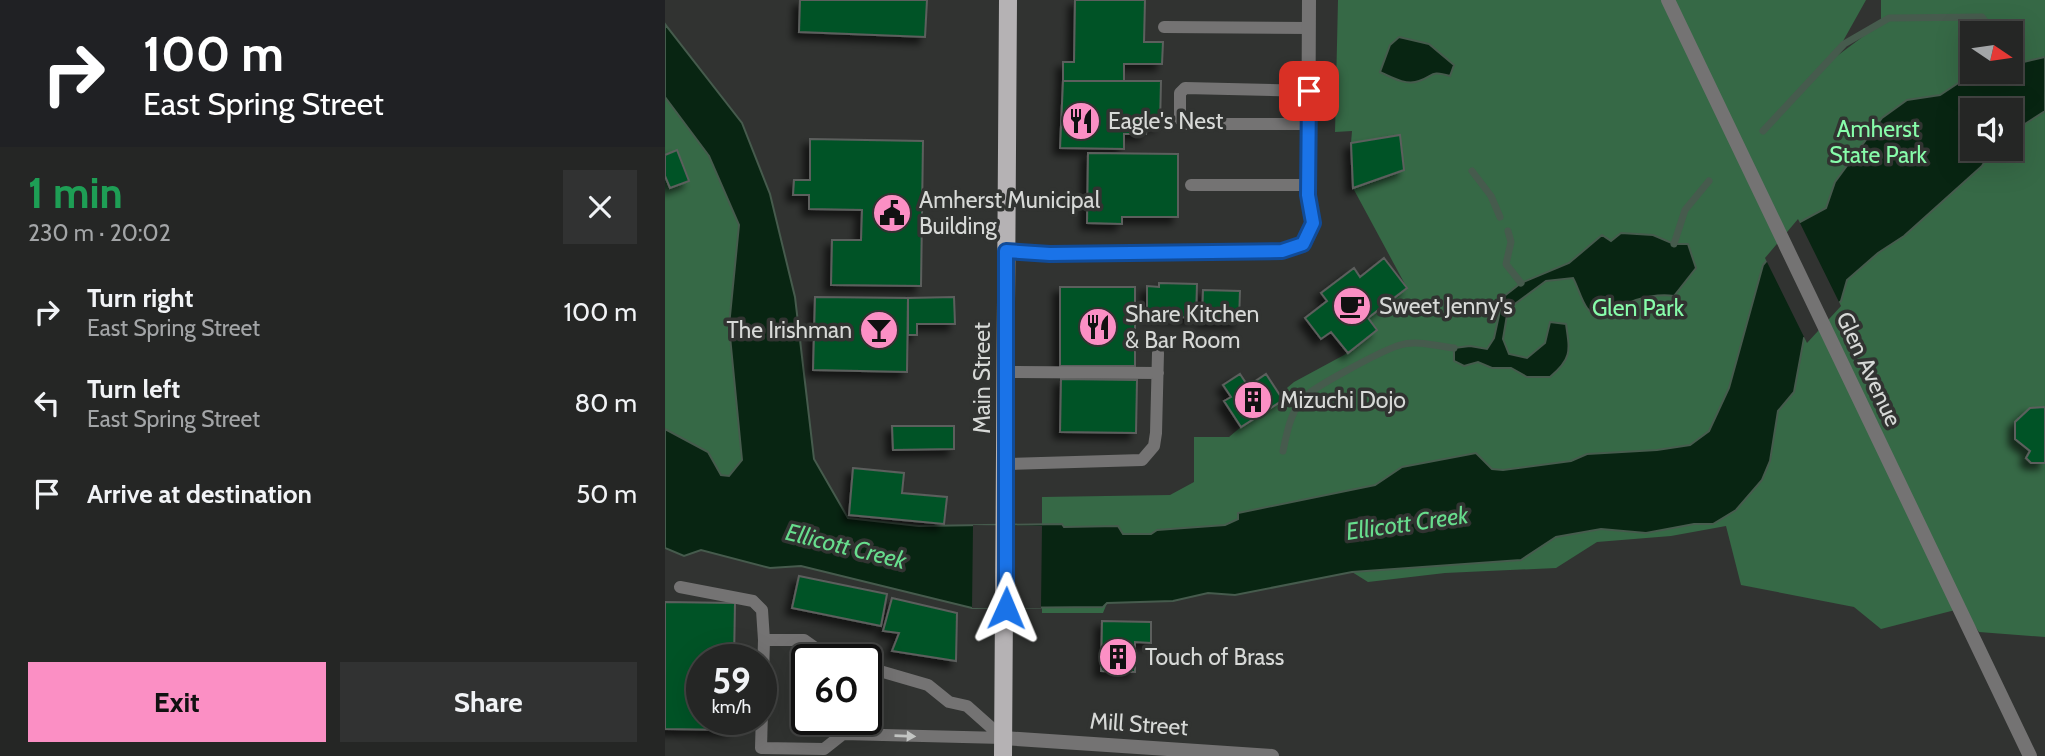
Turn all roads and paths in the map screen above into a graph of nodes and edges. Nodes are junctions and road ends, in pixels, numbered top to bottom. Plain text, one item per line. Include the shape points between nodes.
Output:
1 (1008, 0) edge
2 (1309, 0) edge
3 (1668, 0) edge
4 (1164, 27) dead end
5 (1309, 28) junction
6 (1309, 91) junction
7 (1309, 124) junction
8 (1191, 185) dead end
9 (1308, 190) junction
10 (1006, 251) junction
11 (1158, 353) dead end
12 (1007, 372) junction
13 (1158, 373) junction
14 (1007, 464) junction
15 (680, 587) dead end
16 (764, 640) junction
17 (810, 644) edge
18 (882, 672) edge
19 (1003, 747) edge
20 (756, 752) edge
21 (825, 753) edge
22 (1272, 756) edge
23 (2030, 756) edge

1 - 10 main road, Main Street
2 - 5 street
3 - 23 street, Glen Avenue
4 - 5 lane
5 - 6 street
6 - 7 street
6 - 7 lane via 1185,88 1180,93 1179,112 1185,124
7 - 9 street
8 - 9 lane
9 - 10 street via 1313,209 1311,231 1303,244 1282,251
10 - 12 main road, Main Street
11 - 13 lane
12 - 13 lane
12 - 14 main road, Main Street
13 - 14 lane via 1154,446 1142,460
14 - 19 main road, Main Street
15 - 16 lane via 753,601 762,610
16 - 17 lane
16 - 20 lane
18 - 19 lane via 928,685 949,702 967,706
21 -> 19 lane via 843,734
19 - 22 street, Mill Street
20 - 21 lane

